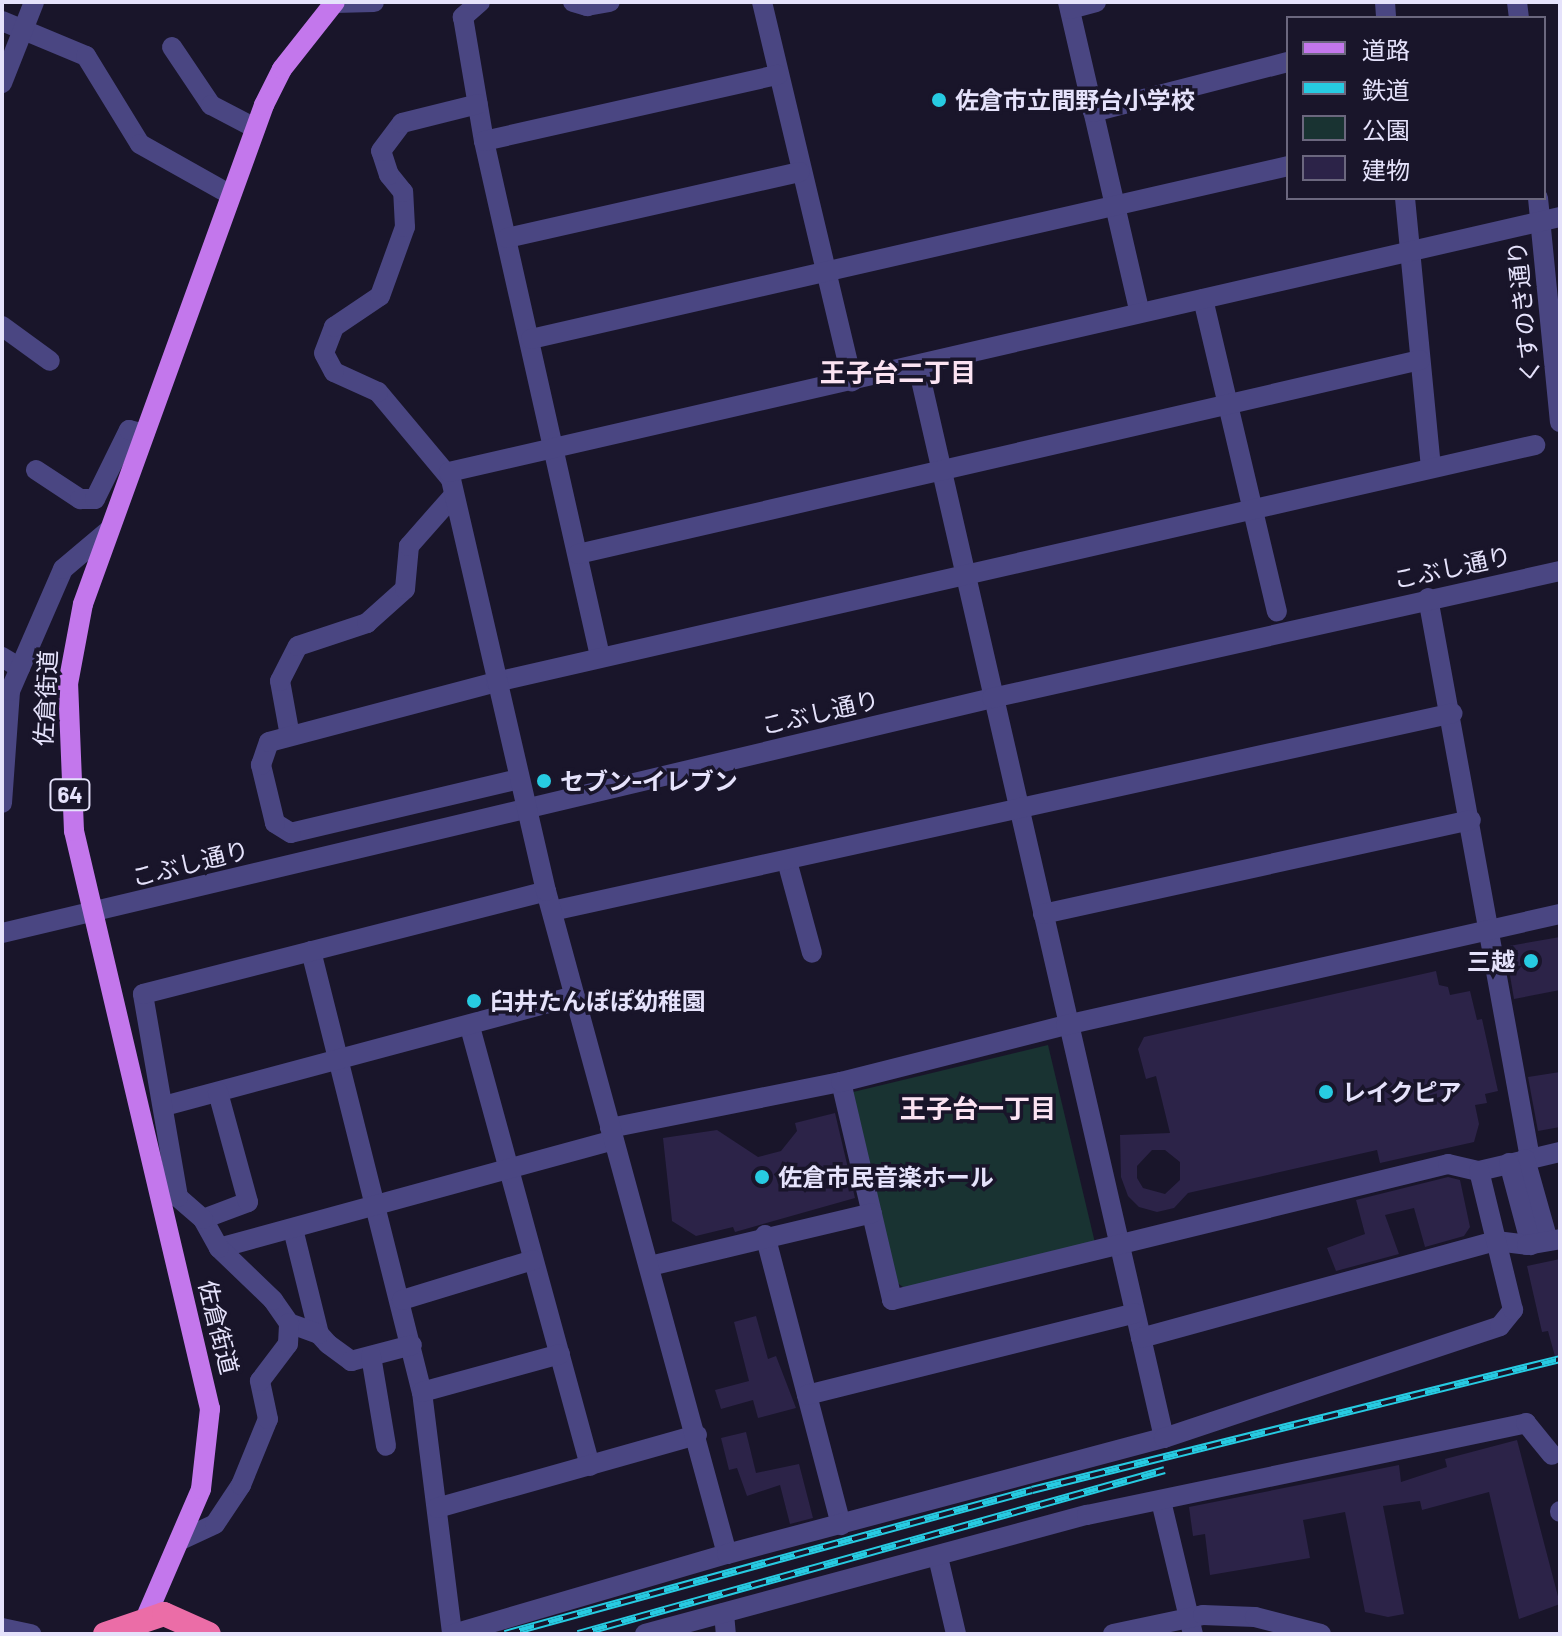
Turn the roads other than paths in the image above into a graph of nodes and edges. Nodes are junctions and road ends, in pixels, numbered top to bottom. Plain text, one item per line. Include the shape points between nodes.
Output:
1 (34, 2) edge
2 (374, 2) edge
3 (482, 2) edge
4 (495, 2) edge
5 (573, 2) edge
6 (610, 2) edge
7 (762, 2) edge
8 (1096, 2) edge
9 (335, 3) edge
10 (1069, 5) edge
11 (2, 21) edge
12 (23, 29) junction
13 (172, 47) dead end
14 (1286, 63) edge
15 (778, 75) junction
16 (2, 83) edge
17 (478, 104) junction
18 (1093, 112) junction
19 (255, 128) junction
20 (484, 141) junction
21 (1286, 166) edge
22 (800, 172) junction
23 (231, 195) junction
24 (1405, 200) edge
25 (1539, 200) edge
26 (1114, 206) junction
27 (1550, 220) edge
28 (507, 238) junction
29 (1412, 252) junction
30 (823, 271) junction
31 (1203, 299) junction
32 (1140, 313) junction
33 (2, 326) edge
34 (531, 339) junction
35 (1420, 360) junction
36 (50, 361) dead end
37 (918, 367) junction
38 (852, 381) junction
39 (1229, 404) junction
40 (1560, 422) edge
41 (145, 434) junction
42 (1535, 445) dead end
43 (555, 449) junction
44 (1431, 466) junction
45 (941, 469) junction
46 (36, 470) dead end
47 (452, 486) junction
48 (1253, 507) junction
49 (108, 531) junction
50 (578, 554) junction
51 (1560, 571) edge
52 (966, 572) junction
53 (1428, 598) junction
54 (1277, 611) dead end
55 (600, 656) junction
56 (2, 657) edge
57 (20, 668) junction
58 (496, 682) junction
59 (992, 698) junction
60 (1453, 713) junction
61 (290, 736) junction
62 (3, 738) edge
63 (519, 779) junction
64 (2, 803) edge
65 (526, 808) junction
66 (1018, 811) junction
67 (1471, 820) junction
68 (787, 861) junction
69 (546, 891) junction
70 (552, 911) junction
71 (94, 913) junction
72 (1043, 914) junction
73 (1560, 914) edge
74 (1489, 931) junction
75 (2, 933) edge
76 (311, 951) junction
77 (812, 953) dead end
78 (575, 996) junction
79 (1066, 1025) junction
80 (470, 1027) junction
81 (338, 1061) junction
82 (841, 1082) junction
83 (218, 1092) junction
84 (164, 1106) junction
85 (612, 1134) junction
86 (1560, 1152) edge
87 (1507, 1164) junction
88 (508, 1170) junction
89 (379, 1206) junction
90 (872, 1213) junction
91 (203, 1219) junction
92 (293, 1229) junction
93 (765, 1235) junction
94 (1118, 1242) junction
95 (1529, 1242) edge
96 (219, 1248) junction
97 (533, 1260) junction
98 (650, 1266) junction
99 (1502, 1269) junction
100 (402, 1300) junction
101 (1135, 1313) junction
102 (289, 1323) junction
103 (319, 1334) junction
104 (1141, 1338) junction
105 (412, 1345) junction
106 (560, 1354) junction
107 (371, 1356) junction
108 (422, 1392) junction
109 (807, 1395) junction
110 (697, 1435) junction
111 (1164, 1438) junction
112 (386, 1446) dead end
113 (1552, 1455) dead end
114 (590, 1466) junction
115 (1161, 1501) junction
116 (437, 1508) junction
117 (841, 1525) junction
118 (183, 1539) junction
119 (727, 1554) junction
120 (938, 1557) junction
121 (724, 1613) junction
122 (146, 1617) junction
123 (1191, 1626) edge
124 (2, 1628) edge
125 (31, 1634) edge
126 (105, 1634) edge
127 (209, 1634) edge
128 (453, 1634) edge
129 (645, 1634) edge
130 (726, 1634) edge
131 (956, 1634) edge
132 (1114, 1634) edge
133 (1321, 1634) edge

1 - 12 street
2 - 9 street
3 - 4 street
3 - 17 street via 463,17
5 - 6 street
7 - 15 street
8 - 10 street
9 - 19 main road, 佐倉街道 / 64 via 282,69
10 - 18 street
11 - 12 street
12 - 16 street
12 - 23 street via 86,56 140,144
13 - 19 street via 211,105
14 - 18 street
15 - 20 street
15 - 22 street
17 - 20 street
17 - 47 street via 402,123 381,151 389,175 403,192 405,227 380,296 334,327 324,353 334,372 378,392
18 - 26 street
19 - 23 main road, 佐倉街道 / 64
20 - 28 street
21 - 26 street
22 - 28 street
22 - 30 street
23 - 41 main road, 佐倉街道 / 64
24 - 29 street
25 - 27 street, くすのき通り
26 - 30 street
26 - 32 street
27 - 29 street
27 - 40 street, くすのき通り
28 - 34 street
29 - 31 street
29 - 35 street
30 - 34 street
30 - 38 street
31 - 32 street
31 - 39 street
32 - 37 street
33 - 36 street
34 - 43 street
35 - 39 street
35 - 44 street
37 - 38 street
37 - 45 street
38 - 43 street
39 - 45 street
39 - 48 street
41 - 46 street via 129,430 95,499 80,499
41 - 49 main road, 佐倉街道 / 64
42 - 44 street
43 - 47 street via 449,472
43 - 50 street
44 - 48 street
45 - 50 street
45 - 52 street
47 - 58 street
47 - 61 street via 409,546 405,589 367,623 298,646 280,681
48 - 52 street
48 - 54 street
49 - 57 street via 63,569
49 - 71 main road, 佐倉街道 / 64 via 73,646 67,718 74,831
50 - 55 street
51 - 53 street, こぶし通り
52 - 55 street
52 - 59 street
53 - 59 street, こぶし通り
53 - 60 street
55 - 58 street
56 - 57 street
57 - 62 street via 10,691
58 - 61 street
58 - 63 street
59 - 65 street, こぶし通り
59 - 66 street
60 - 66 street
60 - 67 street
61 - 63 street via 269,742 261,765 275,823 291,833
62 - 64 street via 8,753
63 - 65 street
65 - 69 street
65 - 71 street, こぶし通り
66 - 68 street
66 - 72 street
67 - 72 street
67 - 74 street
68 - 70 street
68 - 77 street
69 - 70 street
69 - 76 street
70 - 78 street
71 - 75 street, こぶし通り
71 - 118 main road, 佐倉街道 / 64 via 208,1389 201,1489
72 - 79 street
73 - 74 street
74 - 79 street
74 - 87 street
76 - 81 street
76 - 84 street via 143,994
78 - 80 street
78 - 85 street
79 - 82 street
79 - 94 street
80 - 81 street
80 - 88 street
81 - 83 street
81 - 89 street
82 - 85 street
82 - 90 street
83 - 84 street
83 - 91 street via 248,1202
84 - 91 street via 178,1197
85 - 88 street
85 - 98 street
86 - 87 street
87 - 94 street via 1448,1164
87 - 95 street
87 - 95 street
88 - 89 street
88 - 97 street
89 - 92 street
89 - 100 street
90 - 93 street
90 - 94 street via 892,1300
91 - 96 street
92 - 96 street
92 - 103 street
93 - 98 street
93 - 109 street
94 - 101 street
95 - 99 street
95 - 99 street via 1513,1251
95 - 104 street
96 - 102 street
97 - 100 street
97 - 106 street
98 - 110 street
99 - 111 street via 1513,1310 1508,1322
100 - 105 street
101 - 104 street
101 - 109 street
102 - 103 street
102 - 118 street via 288,1344 260,1381 268,1419 241,1485 215,1524
103 - 107 street via 351,1361
104 - 111 street
105 - 107 street
105 - 108 street
106 - 108 street
106 - 114 street
107 - 112 street
108 - 116 street
109 - 117 street
110 - 114 street
110 - 119 street
111 - 117 street
113 - 115 street via 1526,1423
114 - 116 street
115 - 120 street via 1087,1515
115 - 123 street
116 - 128 street
117 - 119 street
118 - 122 main road, 佐倉街道 / 64
119 - 128 street
120 - 121 street
120 - 131 street
121 - 129 street
121 - 130 street
122 - 126 highway
122 - 127 highway via 182,1619
123 - 132 street
123 - 133 street via 1255,1617
124 - 125 street

